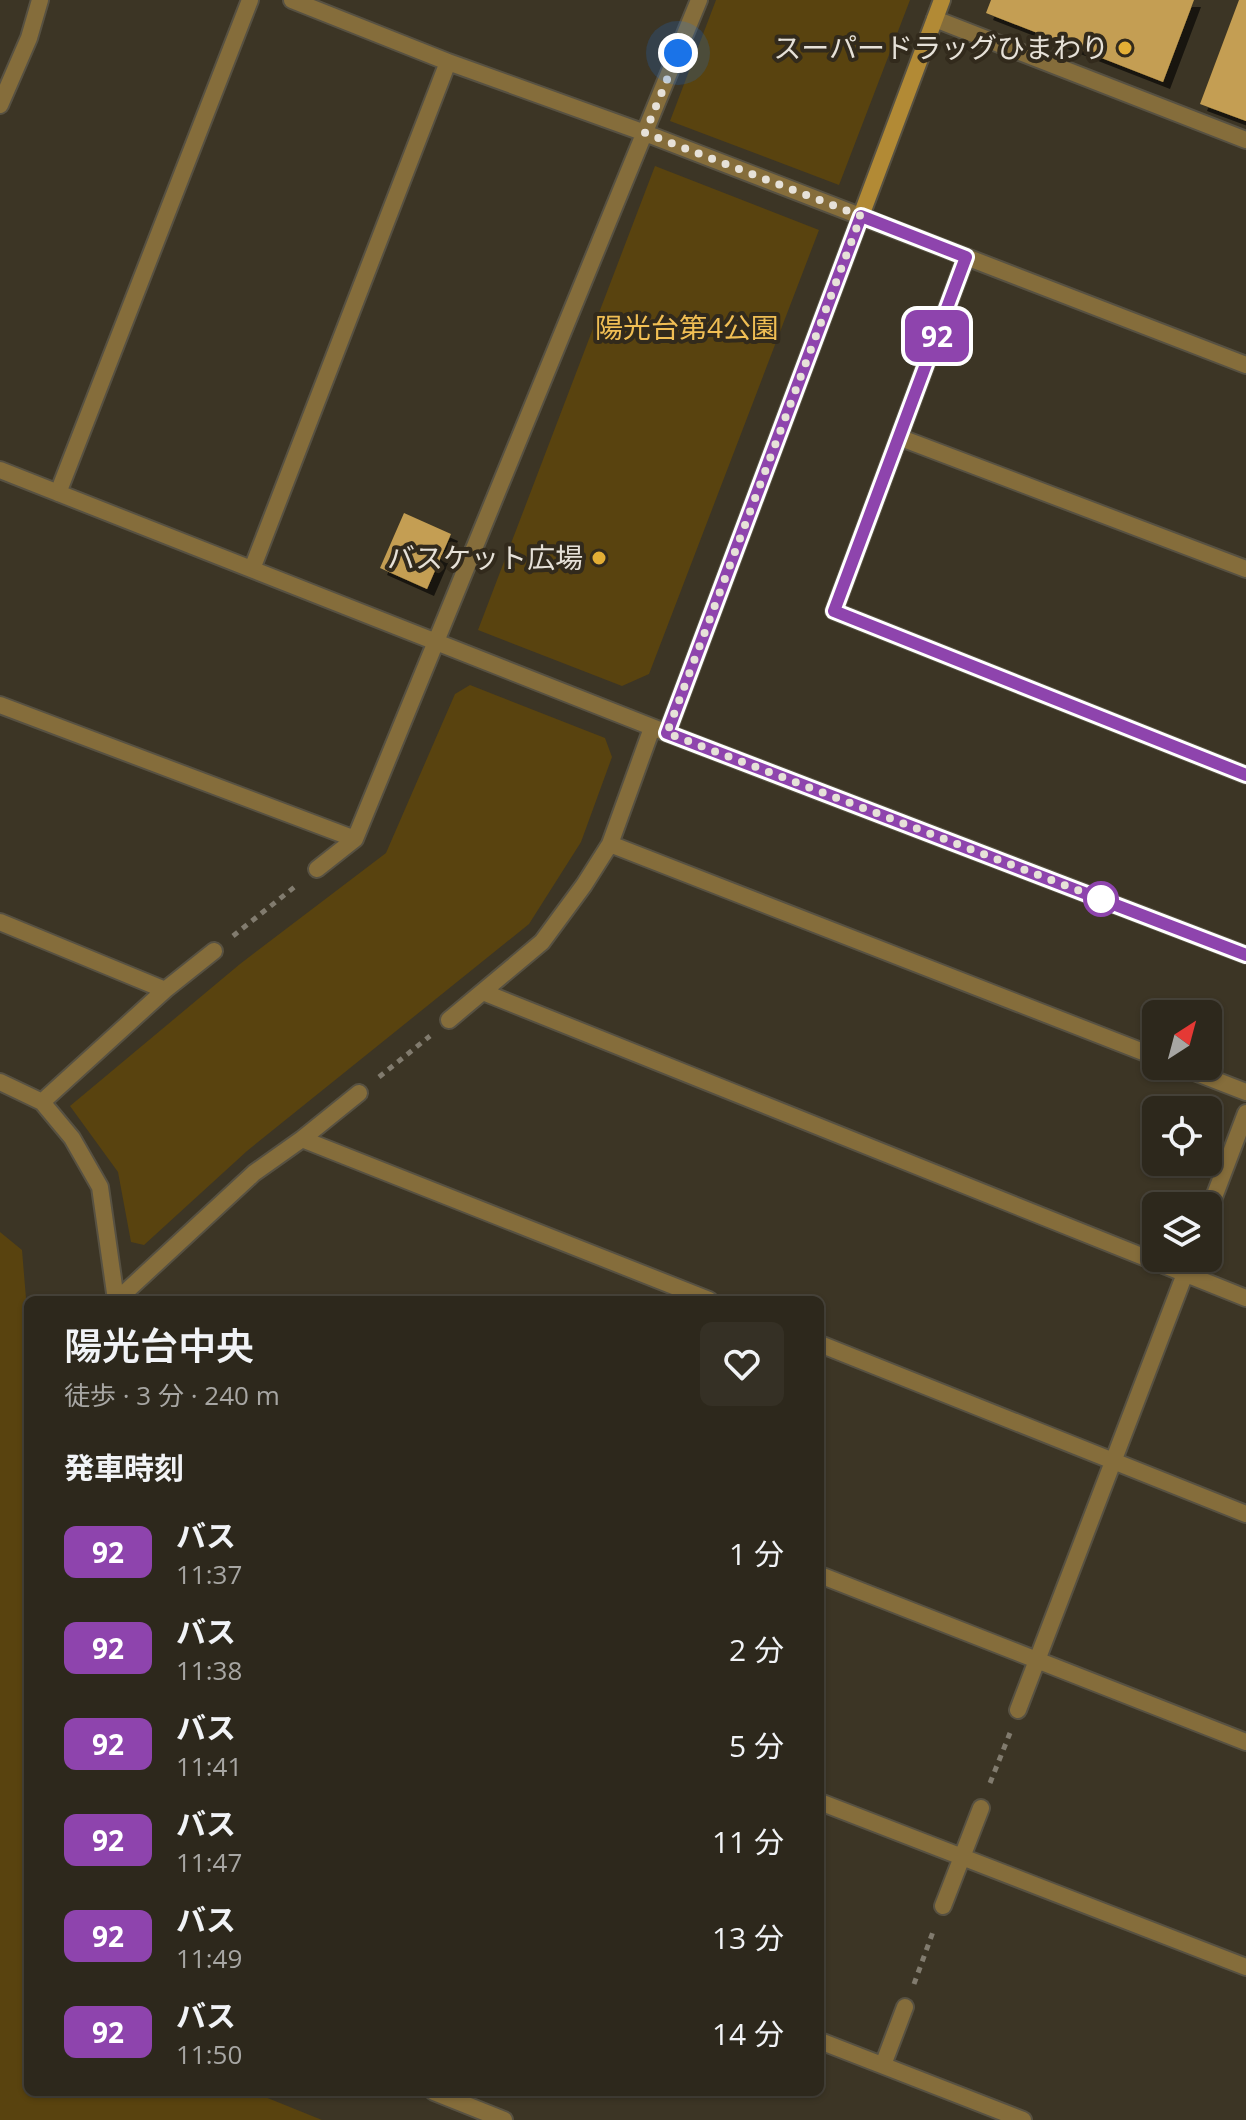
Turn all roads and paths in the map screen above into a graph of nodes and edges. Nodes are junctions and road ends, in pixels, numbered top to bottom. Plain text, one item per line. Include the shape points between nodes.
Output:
1 (40, 0) edge
2 (250, 0) edge
3 (292, 0) edge
4 (699, 0) edge
5 (942, 0) edge
6 (935, 19) junction
7 (448, 62) junction
8 (0, 105) edge
9 (645, 133) junction
10 (1246, 140) edge
11 (861, 216) junction
12 (966, 257) junction
13 (1246, 365) edge
14 (901, 438) junction
15 (0, 470) edge
16 (58, 493) junction
17 (252, 569) junction
18 (1246, 569) edge
19 (436, 642) junction
20 (0, 705) edge
21 (660, 730) junction
22 (1246, 775) edge
23 (355, 839) junction
24 (610, 844) junction
25 (317, 869) joint
26 (0, 922) edge
27 (214, 951) joint
28 (1246, 955) edge
29 (165, 990) junction
30 (483, 992) junction
31 (449, 1020) joint
32 (1142, 1052) edge
33 (1215, 1080) edge
34 (0, 1082) edge
35 (1246, 1092) edge
36 (359, 1093) joint
37 (42, 1102) junction
38 (1246, 1113) edge
39 (302, 1139) junction
40 (1216, 1192) edge
41 (1142, 1248) edge
42 (1186, 1272) edge
43 (1199, 1272) edge
44 (115, 1296) edge
45 (120, 1296) edge
46 (699, 1296) edge
47 (1246, 1298) edge
48 (824, 1346) edge
49 (1113, 1461) junction
50 (1246, 1514) edge
51 (824, 1577) edge
52 (1037, 1660) junction
53 (1018, 1710) joint
54 (1246, 1742) edge
55 (824, 1804) edge
56 (981, 1808) joint
57 (962, 1857) junction
58 (943, 1906) joint
59 (1246, 1967) edge
60 (905, 2007) joint
61 (824, 2043) edge
62 (883, 2065) junction
63 (444, 2096) edge
64 (504, 2120) edge
65 (1023, 2120) edge

1 - 8 street
2 - 16 street
3 - 7 street
4 - 9 street
5 - 6 street
6 - 10 street
6 - 11 street
7 - 9 street
7 - 17 street
9 - 11 street
9 - 19 street
11 - 12 street
11 - 21 street
12 - 13 street
12 - 14 street
14 - 18 street
14 - 22 street via 834,611
15 - 16 street
16 - 17 street
17 - 19 street
19 - 21 street
19 - 23 street
20 - 23 street
21 - 24 street
21 - 28 street
23 - 25 street
24 - 30 street via 542,942
24 - 32 street
25 - 27 path
26 - 29 street
27 - 29 street
29 - 37 street
30 - 31 street
30 - 41 street
31 - 36 path
33 - 35 street
34 - 37 street
36 - 39 street
37 - 44 street via 72,1138 100,1187
38 - 40 street
39 - 45 street via 254,1173
39 - 46 street
42 - 49 street
43 - 47 street
48 - 49 street
49 - 50 street
49 - 52 street
51 - 52 street
52 - 53 street
52 - 54 street
53 - 56 path
55 - 57 street
56 - 57 street
57 - 58 street
57 - 59 street
58 - 60 path
60 - 62 street
61 - 62 street
62 - 65 street
63 - 64 street

